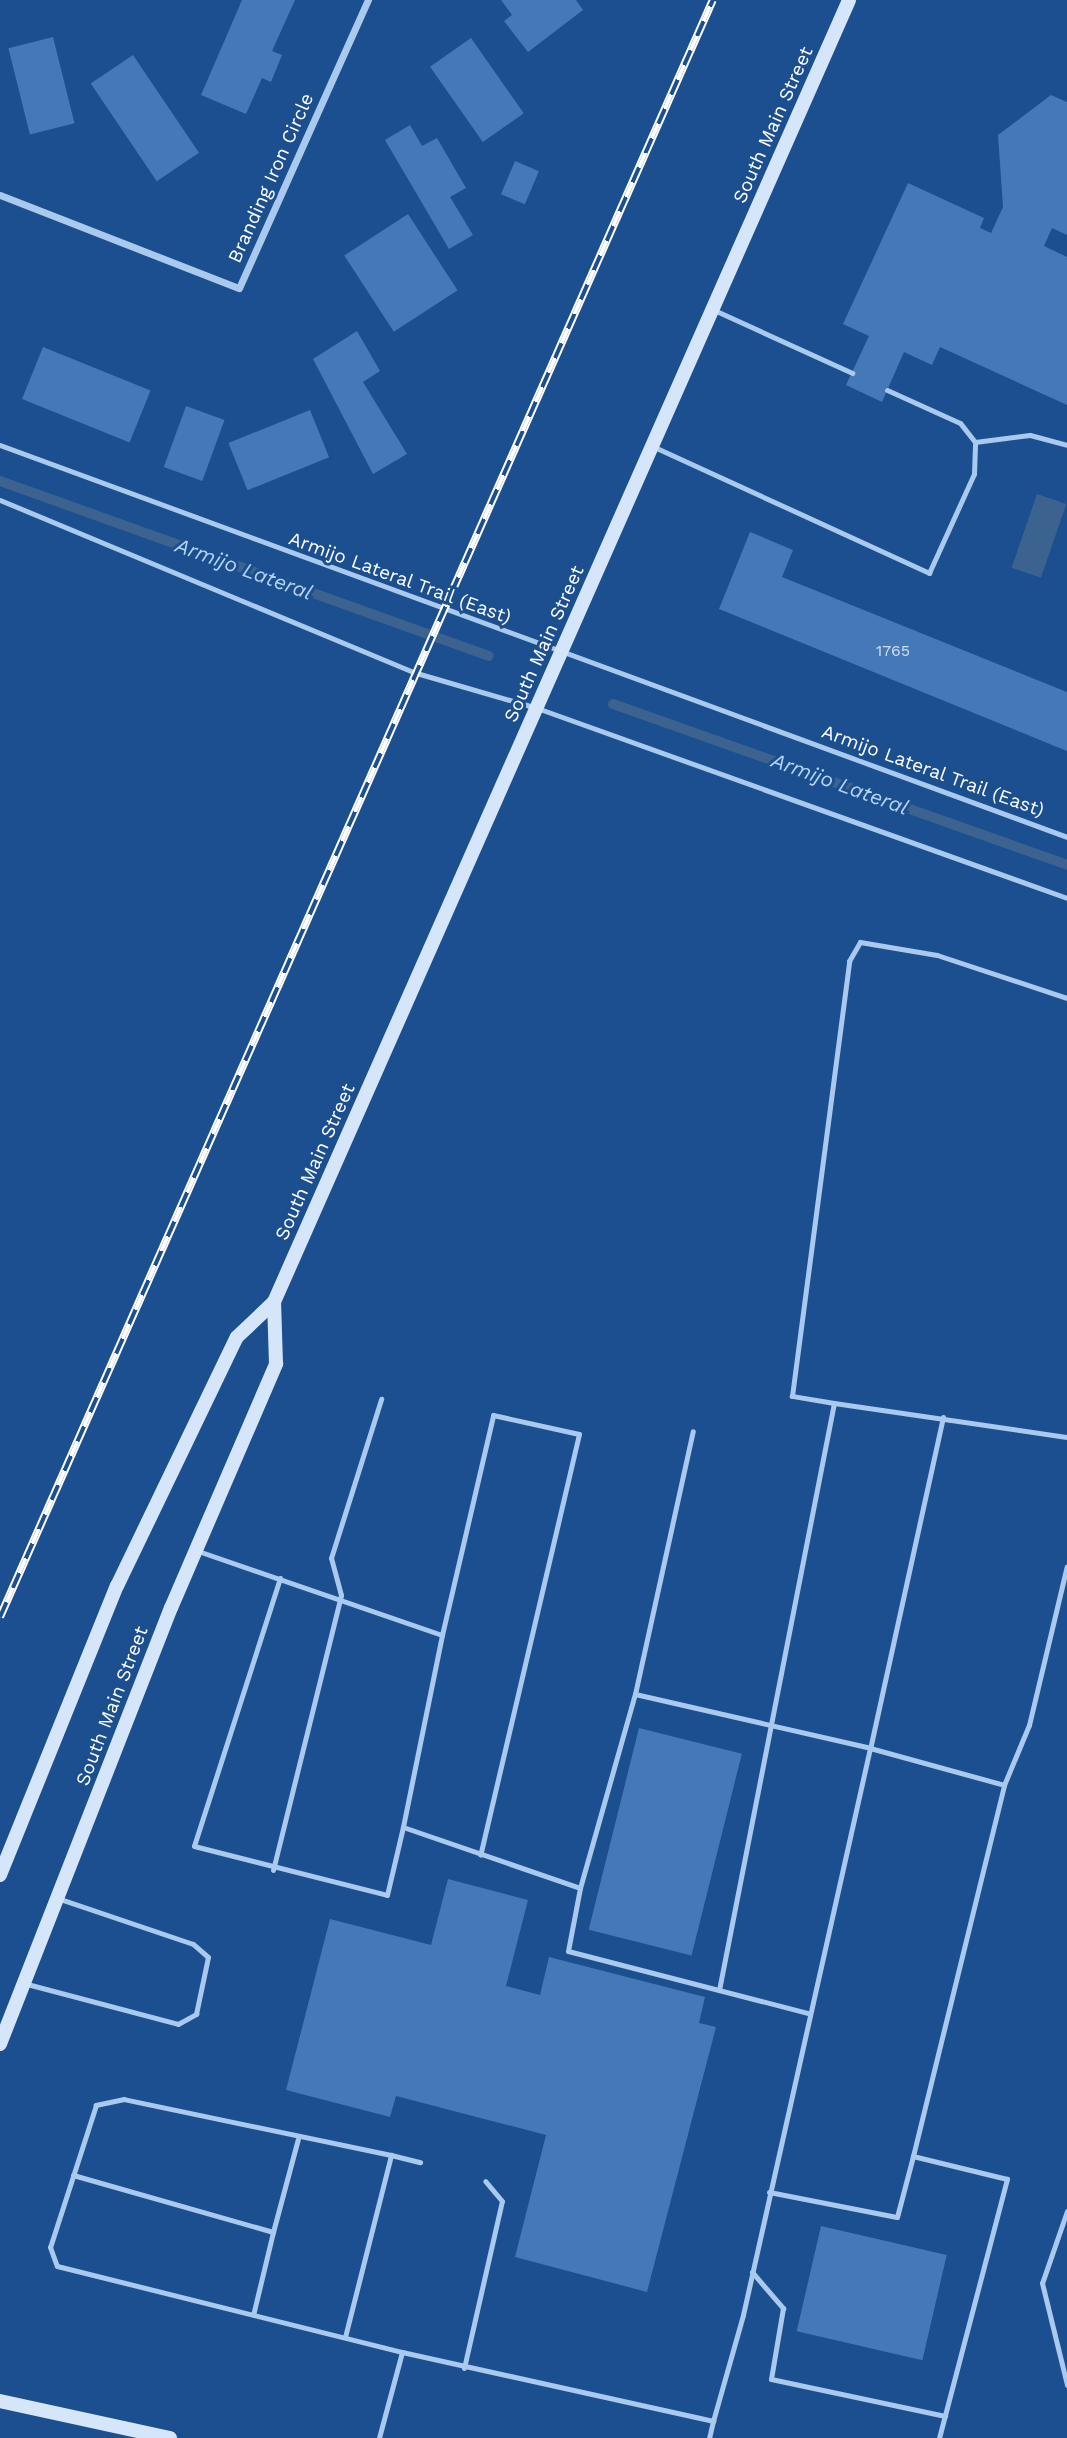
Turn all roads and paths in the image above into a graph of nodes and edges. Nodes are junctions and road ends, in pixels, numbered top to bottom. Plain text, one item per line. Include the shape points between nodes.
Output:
1 (368, 0) edge
2 (849, 0) edge
3 (0, 195) edge
4 (712, 309) junction
5 (852, 373) dead end
6 (887, 390) dead end
7 (975, 442) junction
8 (0, 445) edge
9 (1067, 445) edge
10 (652, 446) junction
11 (0, 500) edge
12 (561, 655) junction
13 (537, 708) junction
14 (1067, 837) edge
15 (1067, 898) edge
16 (1067, 998) edge
17 (274, 1302) junction
18 (381, 1399) dead end
19 (834, 1403) junction
20 (943, 1417) junction
21 (693, 1431) dead end
22 (1067, 1437) edge
23 (195, 1550) junction
24 (1067, 1566) edge
25 (279, 1578) junction
26 (341, 1595) junction
27 (442, 1634) junction
28 (635, 1693) junction
29 (772, 1729) junction
30 (870, 1748) junction
31 (1004, 1785) junction
32 (404, 1827) junction
33 (480, 1855) junction
34 (273, 1870) junction
35 (0, 1875) edge
36 (580, 1888) junction
37 (58, 1898) junction
38 (24, 1983) junction
39 (719, 1990) junction
40 (808, 2013) junction
41 (0, 2044) edge
42 (298, 2140) junction
43 (391, 2155) junction
44 (913, 2156) junction
45 (420, 2162) dead end
46 (73, 2175) junction
47 (485, 2181) dead end
48 (769, 2192) junction
49 (1067, 2211) edge
50 (1066, 2220) edge
51 (273, 2232) junction
52 (752, 2272) junction
53 (253, 2315) junction
54 (345, 2337) junction
55 (402, 2352) junction
56 (464, 2368) junction
57 (1067, 2385) edge
58 (0, 2401) edge
59 (945, 2416) junction
60 (713, 2421) junction
61 (170, 2438) edge
62 (379, 2438) edge
63 (709, 2438) edge
64 (939, 2438) edge

1 - 3 street, Branding Iron Circle via 239,288
2 - 4 main road, South Main Street
4 - 5 lane
4 - 10 main road, South Main Street
6 - 7 lane via 960,423
7 - 9 lane via 1030,435
7 - 10 lane via 974,474 929,573
8 - 12 lane, Armijo Lateral Trail (East)
10 - 12 main road, South Main Street
11 - 13 lane via 413,672
12 - 13 main road, South Main Street
12 - 14 lane, Armijo Lateral Trail (East)
13 - 15 lane
13 - 17 main road, South Main Street
16 - 19 lane via 937,955 860,942 849,961 792,1396
17 - 23 main road, South Main Street via 276,1364
17 - 35 main road, South Main Street via 237,1337 117,1586
18 - 26 lane via 331,1558
19 - 20 lane
19 - 29 lane
20 - 22 lane
20 - 30 lane
21 - 28 lane
23 - 25 lane
23 - 37 main road, South Main Street
24 - 31 lane via 1029,1725
25 - 26 lane
25 - 34 lane via 194,1846
26 - 27 lane
26 - 34 lane
27 - 32 lane
27 - 33 lane via 493,1415 579,1434
28 - 29 lane
28 - 36 lane
29 - 30 lane
29 - 39 lane
30 - 31 lane
30 - 40 lane
31 - 44 lane
32 - 33 lane
32 - 34 lane via 387,1895
33 - 36 lane
36 - 39 lane via 568,1951
37 - 38 main road, South Main Street
37 - 38 lane via 193,1944 208,1957 196,2014 178,2024
38 - 41 main road, South Main Street
39 - 40 lane
40 - 48 lane
42 - 43 lane
42 - 46 lane via 124,2099 96,2105
42 - 51 lane
43 - 45 lane
43 - 54 lane
44 - 48 lane via 897,2217
44 - 59 lane via 1007,2179
46 - 51 lane
46 - 53 lane via 50,2247 57,2266
47 - 56 lane via 502,2201
48 - 52 lane
49 - 50 lane
50 - 57 lane via 1042,2283
51 - 53 lane
52 - 59 lane via 783,2308 771,2379
52 - 60 lane
53 - 54 lane
54 - 55 lane
55 - 56 lane
55 - 62 lane
56 - 60 lane
58 - 61 main road
59 - 64 lane
60 - 63 lane

